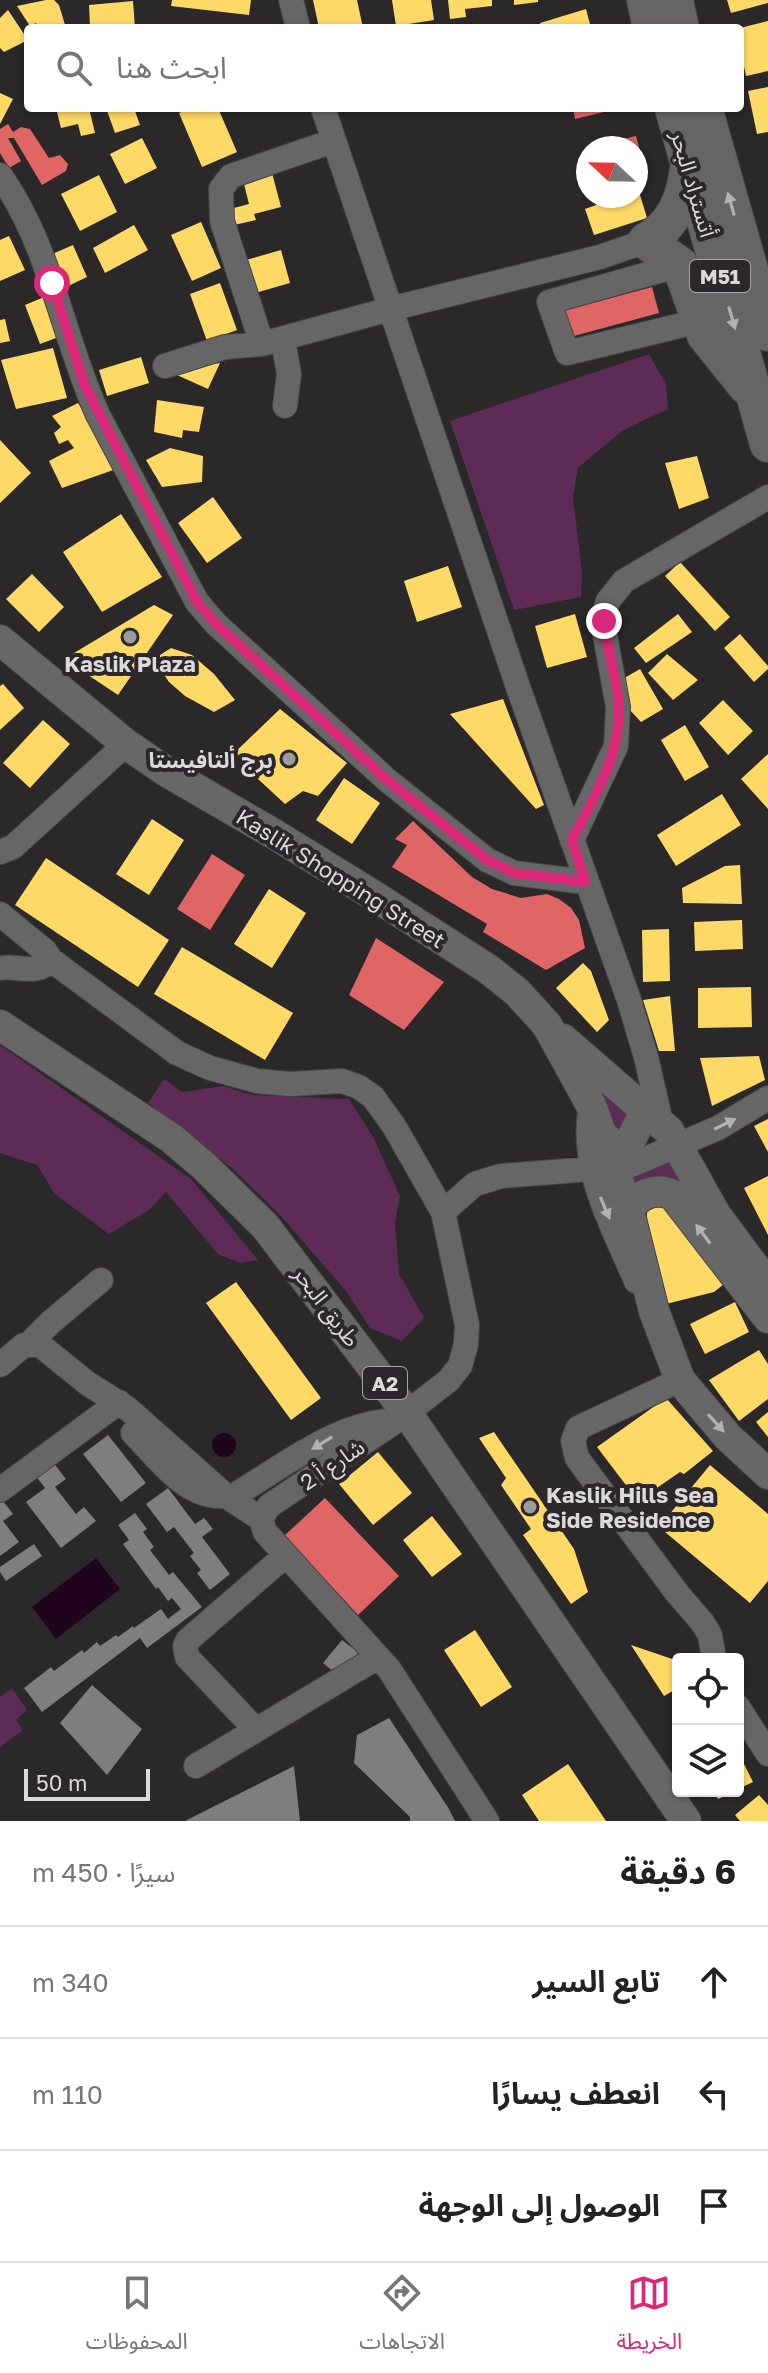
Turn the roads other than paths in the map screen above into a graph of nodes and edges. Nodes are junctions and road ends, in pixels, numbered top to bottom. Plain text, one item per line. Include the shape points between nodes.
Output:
1 (291, 0) edge
2 (645, 0) edge
3 (675, 0) edge
4 (297, 24) edge
5 (650, 24) edge
6 (680, 24) edge
7 (324, 112) edge
8 (674, 112) edge
9 (705, 112) edge
10 (333, 141) junction
11 (689, 167) junction
12 (0, 175) edge
13 (646, 241) junction
14 (680, 265) junction
15 (390, 309) junction
16 (699, 321) junction
17 (768, 333) edge
18 (272, 342) junction
19 (165, 366) dead end
20 (756, 398) junction
21 (285, 406) dead end
22 (768, 444) edge
23 (768, 497) edge
24 (0, 640) edge
25 (126, 744) junction
26 (572, 840) junction
27 (0, 852) edge
28 (585, 882) junction
29 (0, 914) edge
30 (51, 960) junction
31 (0, 968) edge
32 (0, 1025) edge
33 (547, 1025) junction
34 (768, 1098) edge
35 (595, 1118) junction
36 (662, 1126) junction
37 (603, 1171) junction
38 (629, 1211) junction
39 (443, 1212) junction
40 (756, 1271) edge
41 (101, 1280) dead end
42 (654, 1311) junction
43 (768, 1318) edge
44 (30, 1343) junction
45 (0, 1365) edge
46 (680, 1380) junction
47 (114, 1406) junction
48 (401, 1417) junction
49 (768, 1474) edge
50 (0, 1490) edge
51 (228, 1497) junction
52 (261, 1519) junction
53 (286, 1555) junction
54 (713, 1653) edge
55 (378, 1657) junction
56 (744, 1716) edge
57 (256, 1730) junction
58 (768, 1754) edge
59 (196, 1766) dead end
60 (487, 1821) edge
61 (686, 1821) edge

1 - 4 street
2 - 5 highway
3 - 6 highway
7 - 10 street
8 - 11 highway, أتستراد البحر / M51
17 -> 9 highway, أتستراد البحر / M51
10 - 15 street
10 - 18 street via 231,176 221,189 222,221
11 - 13 highway via 675,216
11 -> 20 highway, أتستراد البحر / M51
12 - 28 street via 22,209 46,266 98,415 197,602 387,780 487,860 514,873
13 - 14 highway
13 - 15 street
14 - 16 highway
14 - 16 street via 549,302 567,353
15 - 18 street
15 - 26 street
16 - 20 highway
18 - 19 street via 225,347
18 - 21 street via 289,374
20 - 22 highway, أتستراد البحر / M51
23 - 26 street via 624,581 608,601 605,635 617,689 618,735
24 - 25 main road, Kaslik Shopping Street
25 - 27 street via 13,847
25 - 33 main road, Kaslik Shopping Street via 488,969
26 - 28 street
28 - 36 street via 629,1000
29 - 30 street, شارع أ 2
30 - 31 street via 35,970
30 - 39 street, شارع أ 2 via 177,1053 210,1068 257,1081 342,1081 368,1093 394,1126
32 - 48 main road, طريق البحر / A2 via 171,1138 225,1185 292,1259
33 - 35 main road, Kaslik Shopping Street
33 - 36 main road
36 -> 34 street via 738,1117
35 - 36 main road via 614,1146 628,1145
35 - 37 main road, Kaslik Shopping Street
36 - 37 street
36 - 40 main road
37 - 38 main road, Kaslik Shopping Street
37 - 39 street via 501,1176 470,1187
37 -> 42 street via 640,1289
40 -> 38 main road via 665,1191 634,1201
38 - 42 main road, Kaslik Shopping Street
39 - 48 street, شارع أ 2 via 467,1325 466,1344 456,1373
40 - 43 main road
41 - 44 street
42 - 46 main road, Kaslik Shopping Street
44 - 45 street
44 - 47 street via 44,1348
46 -> 49 main road, Kaslik Shopping Street
46 - 54 street via 578,1428 573,1441 577,1458 702,1622
47 - 50 street
47 - 51 street
48 -> 51 street via 335,1435
48 - 52 street, شارع أ 2 via 269,1506
48 - 61 main road, طريق البحر / A2
51 - 52 street
52 - 53 street via 265,1532
53 - 55 street
53 - 57 street via 185,1646 187,1657
55 - 57 street
55 - 60 street
56 - 58 street
57 - 59 street

